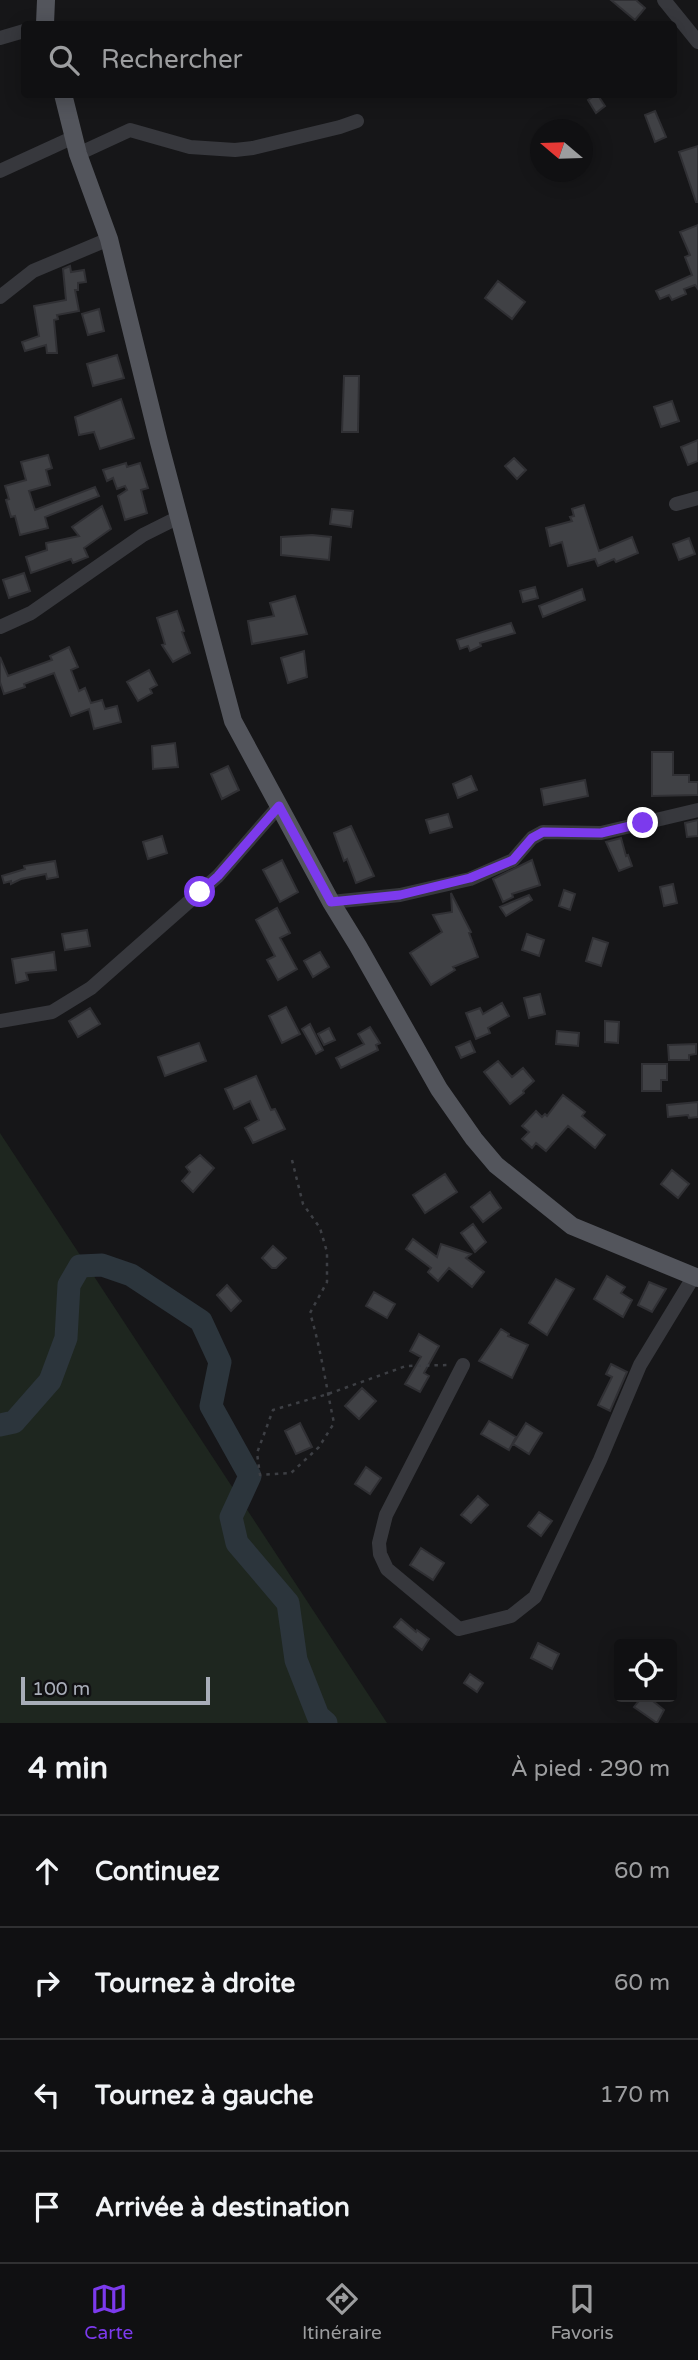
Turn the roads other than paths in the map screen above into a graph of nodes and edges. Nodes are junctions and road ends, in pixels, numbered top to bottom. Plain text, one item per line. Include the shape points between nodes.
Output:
1 (46, 0) edge
2 (664, 0) edge
3 (45, 21) edge
4 (21, 32) edge
5 (0, 38) edge
6 (698, 43) edge
7 (64, 98) edge
8 (357, 121) dead end
9 (76, 146) junction
10 (0, 171) edge
11 (109, 239) junction
12 (0, 297) edge
13 (698, 499) edge
14 (676, 504) dead end
15 (179, 517) junction
16 (0, 627) edge
17 (279, 806) junction
18 (698, 810) edge
19 (331, 902) junction
20 (0, 1021) edge
21 (696, 1277) edge
22 (463, 1365) road end

1 - 3 main road
2 - 6 street
4 - 5 street
7 - 9 main road
8 - 9 street via 253,148 190,147 130,130
9 - 10 street
9 - 11 main road
11 - 12 street via 33,271
11 - 15 main road
13 - 14 street
15 - 16 street via 143,535 31,613
15 - 17 main road via 233,721
17 - 19 main road
17 - 20 street via 218,876 91,988 52,1012
18 - 19 street via 601,833 543,832 513,860 470,878 400,895
19 - 21 main road via 439,1089 496,1165 572,1226
21 - 22 street via 640,1365 535,1597 511,1616 459,1629 387,1569 379,1543 386,1515

